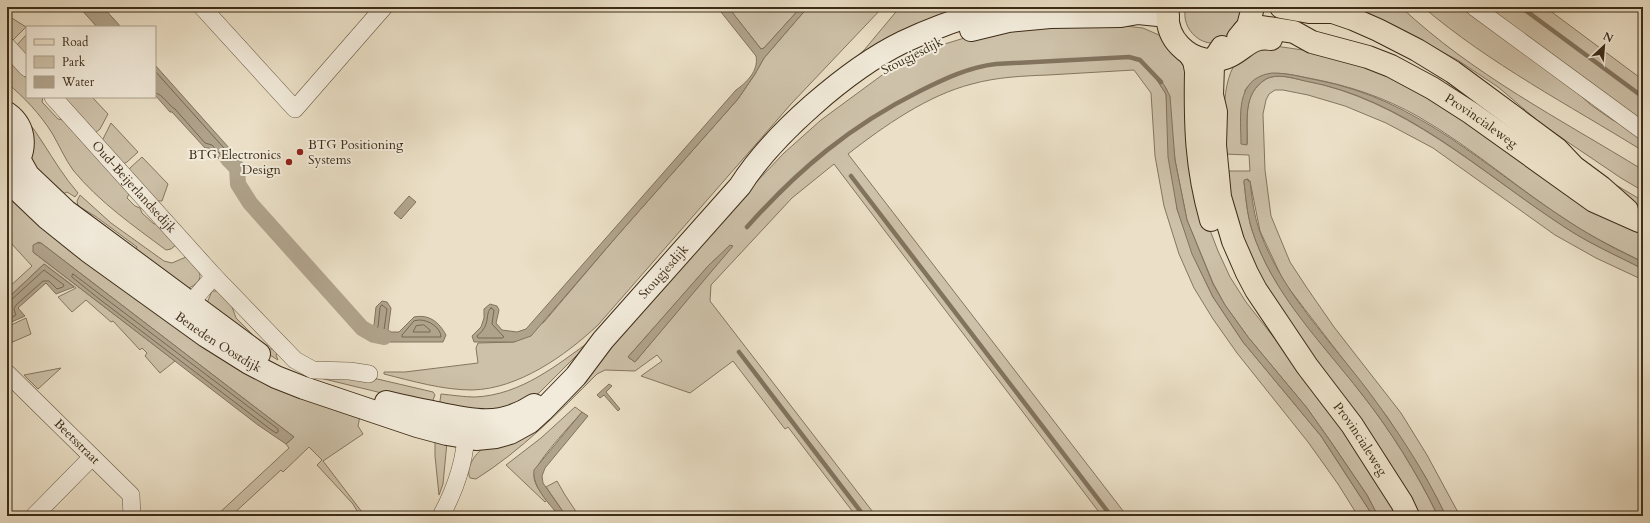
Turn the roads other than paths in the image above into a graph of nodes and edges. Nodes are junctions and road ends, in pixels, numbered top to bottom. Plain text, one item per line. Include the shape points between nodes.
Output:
1 (202, 7) edge
2 (384, 7) edge
3 (1000, 7) edge
4 (1253, 7) edge
5 (1281, 7) edge
6 (1474, 7) edge
7 (1324, 8) edge
8 (1173, 16) edge
9 (7, 46) edge
10 (1231, 48) junction
11 (1190, 55) junction
12 (26, 67) edge
13 (54, 98) edge
14 (7, 113) edge
15 (1643, 131) edge
16 (13, 166) edge
17 (7, 180) edge
18 (740, 186) junction
19 (1641, 222) edge
20 (214, 276) junction
21 (184, 310) junction
22 (1307, 366) junction
23 (7, 373) edge
24 (368, 374) dead end
25 (466, 429) junction
26 (92, 457) junction
27 (34, 516) edge
28 (132, 516) edge
29 (441, 516) edge
30 (1408, 516) edge

1 - 2 street via 295,109
3 - 18 main road, Stougjesdijk via 951,22 902,43 870,61 838,85 772,144
4 - 10 main road via 1250,20
5 - 7 main road, Provincialeweg via 1309,12
6 - 15 street
7 - 19 main road, Provincialeweg via 1378,30 1453,72 1557,149 1574,167 1602,187
8 - 10 main road via 1186,36 1196,44 1209,48
8 - 11 main road via 1176,41
8 - 18 main road, Stougjesdijk via 1138,13 1008,21 927,46 862,83 812,122 760,171
9 - 12 street
10 - 11 main road via 1202,59
10 - 19 main road, Provincialeweg via 1254,27 1271,28 1294,32 1312,42 1368,57 1414,78 1471,114 1594,202
10 - 22 main road, Provincialeweg via 1213,66 1212,95 1216,112 1215,145 1220,197 1232,241 1247,273
11 - 22 main road, Provincialeweg via 1196,71 1198,164 1206,202 1218,238 1234,274 1255,308 1269,328
13 - 20 street, Oud-Beijerlandsedijk
14 - 16 main road via 18,124 23,137 22,151
16 - 21 main road, Beneden Oostdijk via 28,175 66,211
17 - 21 main road, Beneden Oostdijk via 63,231
18 - 25 main road, Stougjesdijk via 603,340 576,376 530,422 504,436 489,438
20 - 21 street
20 - 24 street, Oud-Beijerlandsedijk via 301,364 319,371
21 - 25 main road, Beneden Oostdijk via 231,353 276,377 417,426
22 - 30 main road, Provincialeweg via 1352,425
23 - 26 street, Beetsstraat
25 - 29 street via 466,447 458,475
26 - 27 street
26 - 28 street, Beetsstraat via 131,495

